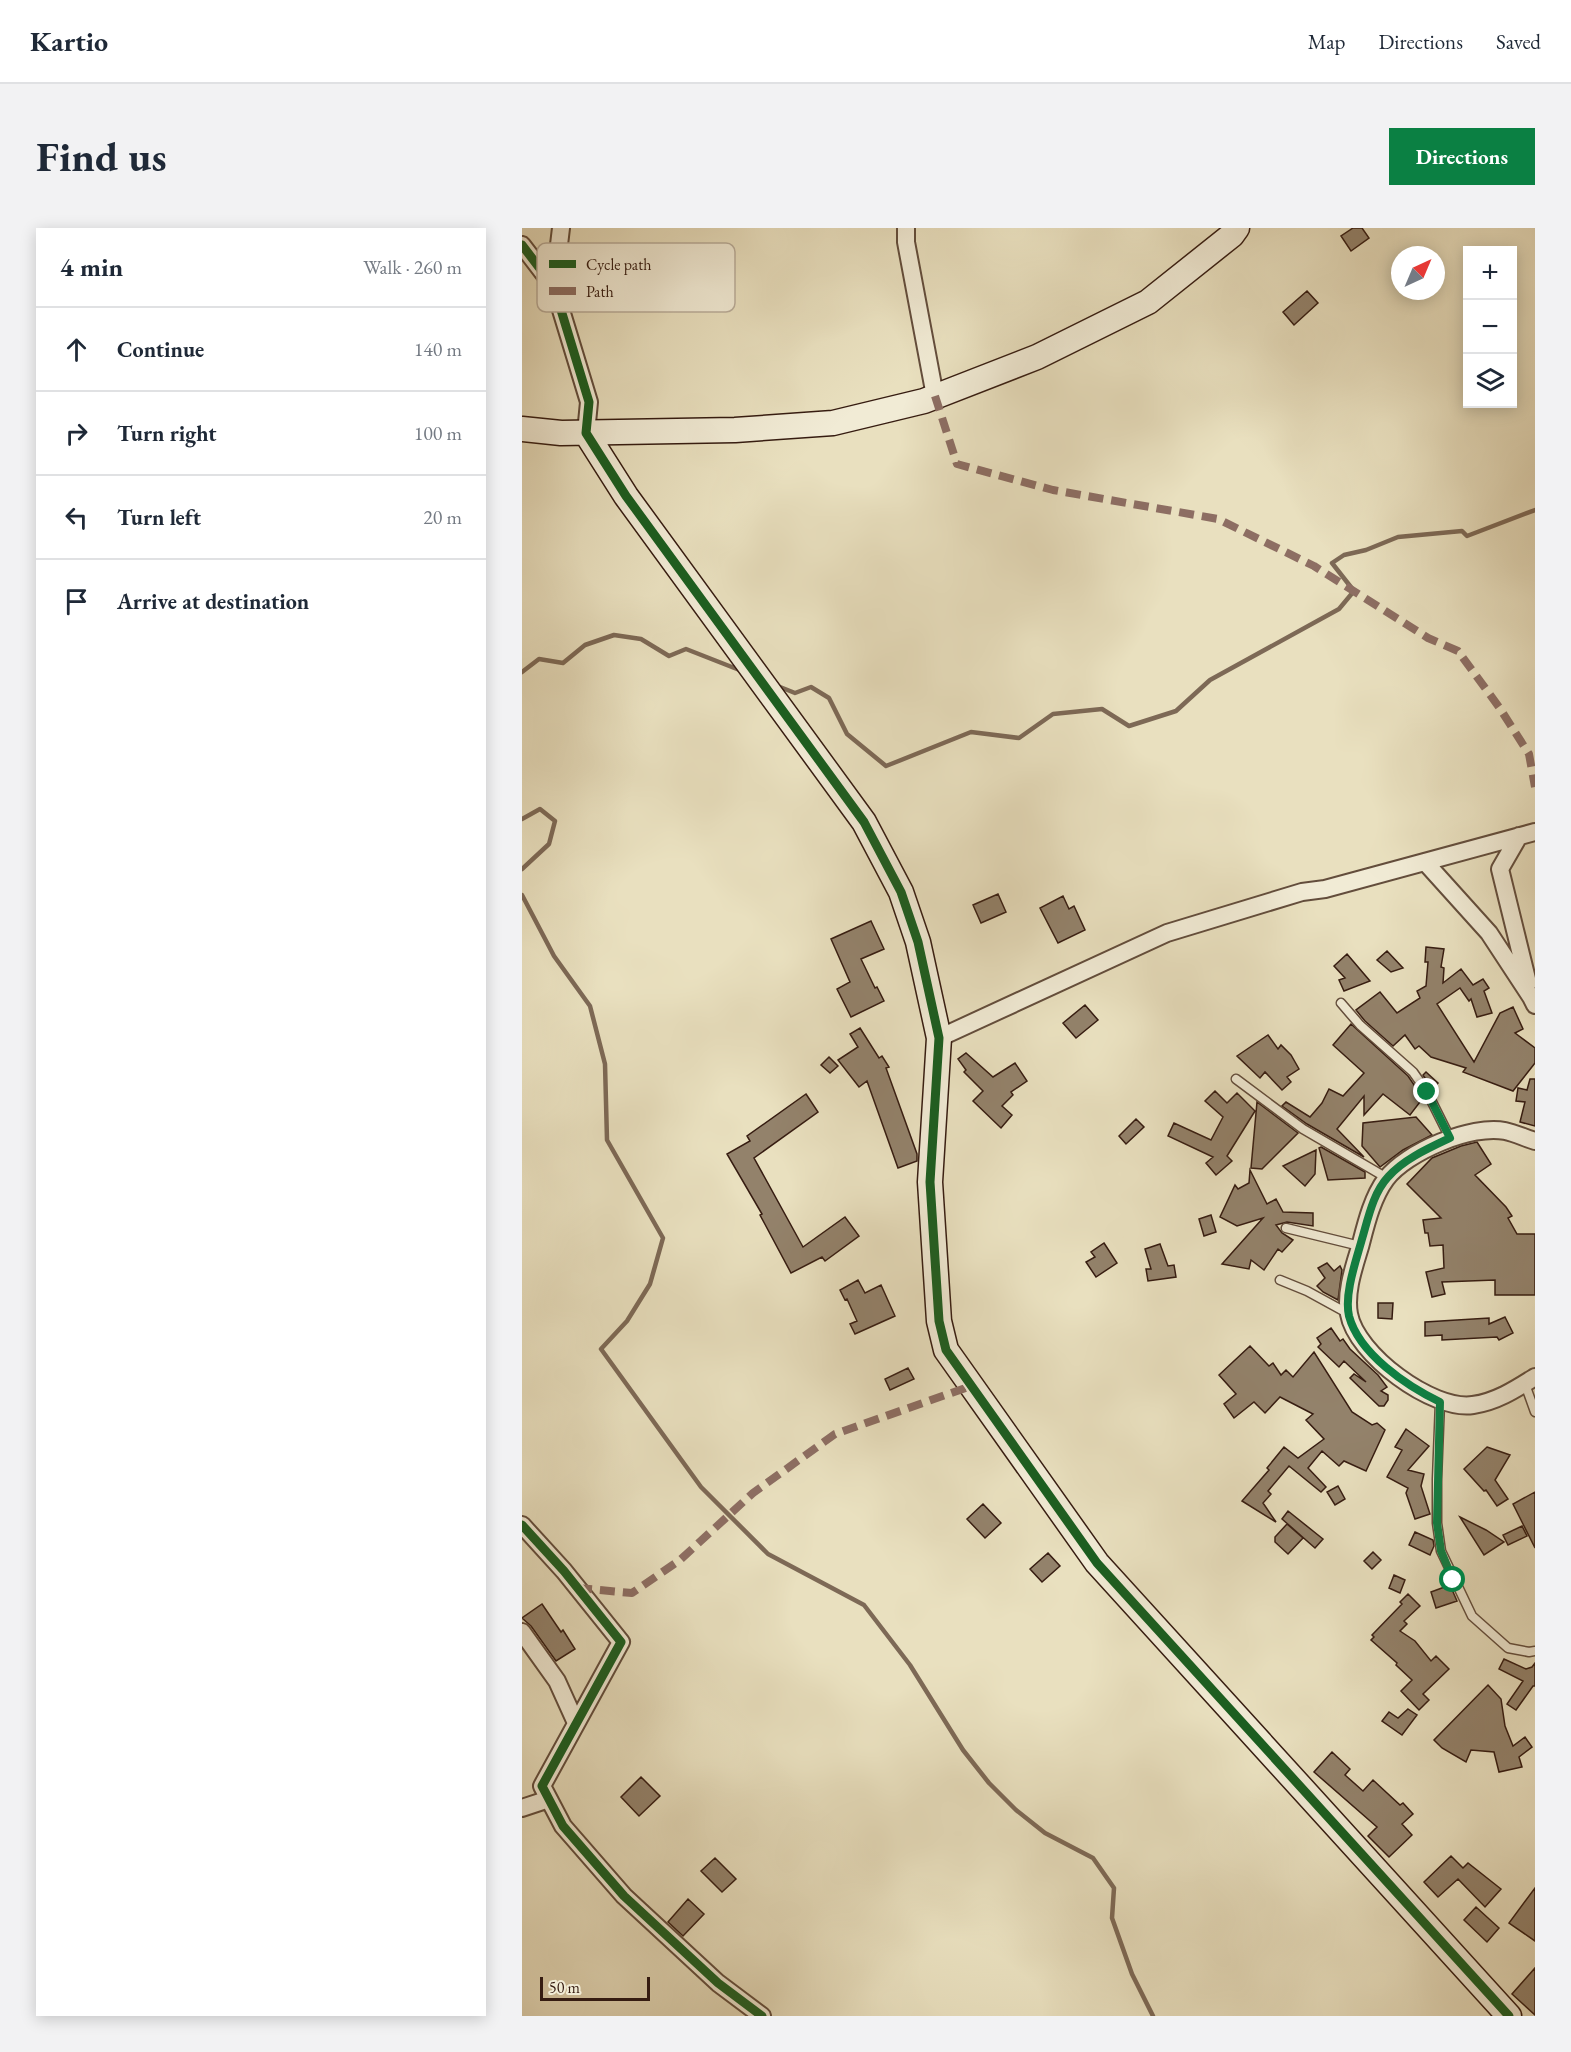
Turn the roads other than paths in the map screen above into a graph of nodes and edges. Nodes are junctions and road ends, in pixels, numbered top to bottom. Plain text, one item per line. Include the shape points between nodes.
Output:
1 (561, 228) edge
2 (906, 228) edge
3 (1237, 228) edge
4 (559, 243) edge
5 (522, 245) edge
6 (537, 264) edge
7 (562, 312) edge
8 (935, 396) junction
9 (522, 429) edge
10 (586, 433) junction
11 (1527, 834) edge
12 (1425, 862) junction
13 (1530, 969) edge
14 (1533, 1001) edge
15 (1341, 1003) dead end
16 (939, 1038) junction
17 (1236, 1079) dead end
18 (1450, 1138) junction
19 (1535, 1141) edge
20 (1387, 1178) junction
21 (1286, 1228) dead end
22 (1360, 1246) junction
23 (1280, 1280) dead end
24 (1349, 1314) junction
25 (1530, 1381) edge
26 (1440, 1402) junction
27 (1535, 1412) edge
28 (522, 1525) edge
29 (522, 1632) edge
30 (1535, 1651) edge
31 (576, 1723) junction
32 (549, 1799) junction
33 (522, 1808) edge
34 (762, 2016) edge
35 (1509, 2016) edge

1 - 4 street
2 - 8 street
3 - 8 street via 1148,302 1037,357
5 - 6 street
7 - 10 street via 589,402
8 - 10 street via 833,423 735,430
9 - 10 street
10 - 16 street via 626,496 864,822 901,892 918,942
11 - 12 street
11 - 13 street via 1500,869
12 - 14 street via 1489,933
12 - 16 street via 1302,892 1167,933
13 - 14 street
15 - 18 lane via 1413,1072
16 - 35 street via 930,1182 939,1321 946,1350 1097,1563
17 - 20 lane via 1303,1129
18 - 19 street via 1488,1130
18 - 20 street
20 - 22 street via 1374,1199
21 - 22 lane
22 - 24 street via 1352,1276
23 - 24 lane
24 - 26 street via 1367,1348 1417,1390
25 - 26 street via 1496,1400 1473,1406
25 - 27 lane
26 - 30 lane via 1437,1523 1441,1551 1472,1616 1508,1648
28 - 31 street via 621,1642
29 - 31 street via 557,1681
31 - 32 street via 542,1786
32 - 33 street
32 - 34 street via 563,1826 624,1896 718,1983

